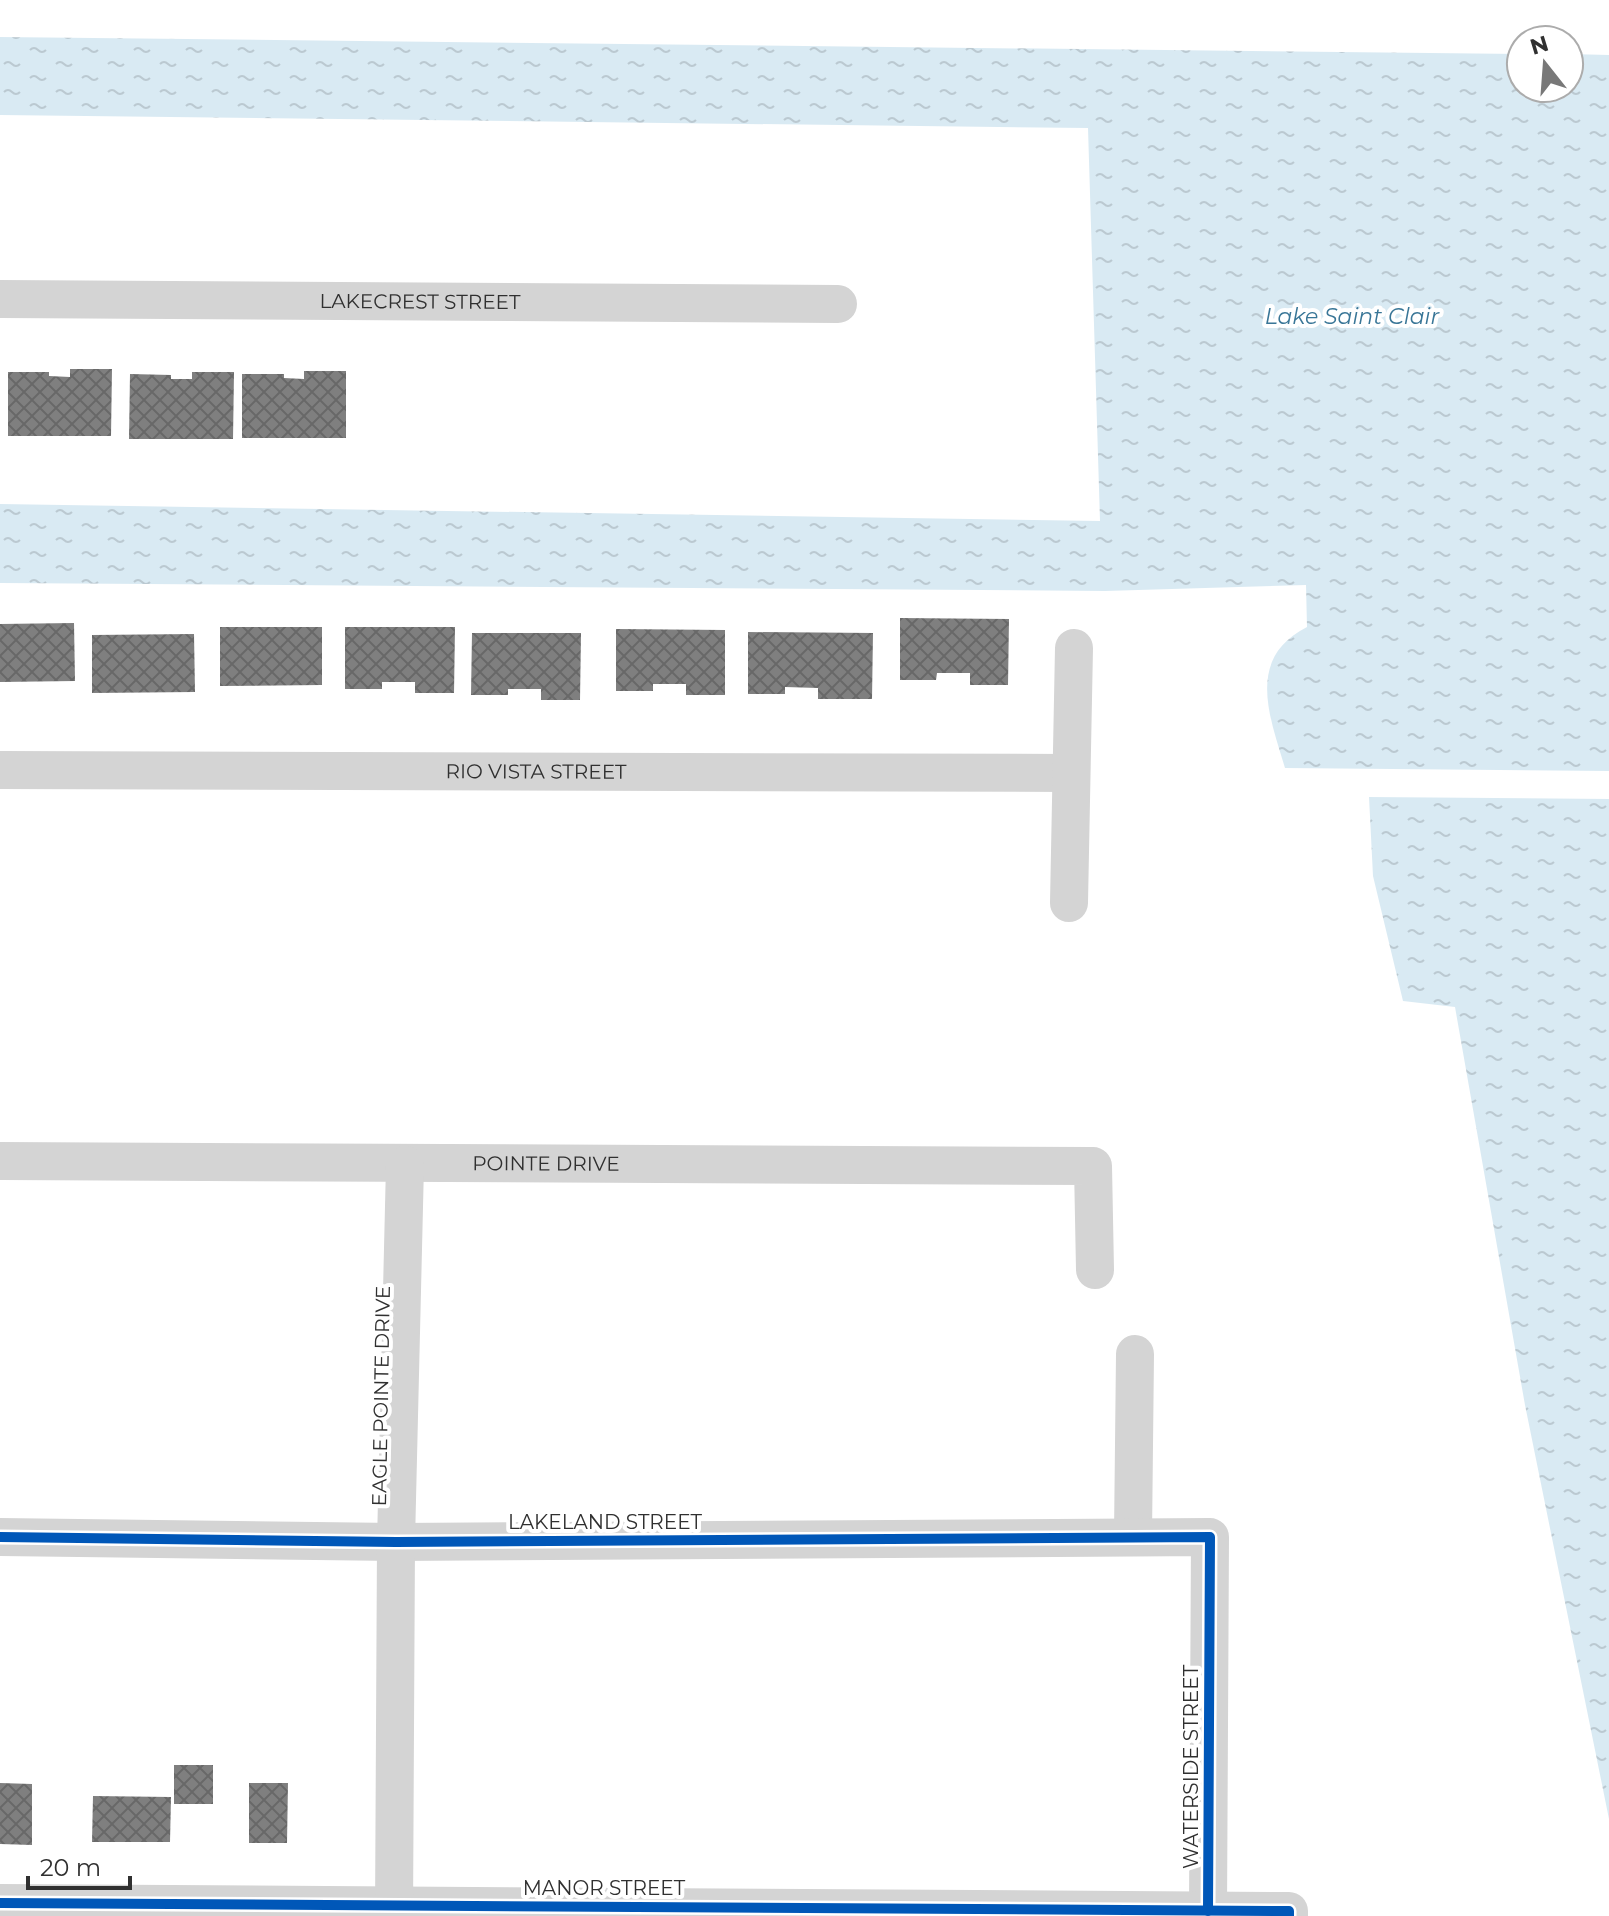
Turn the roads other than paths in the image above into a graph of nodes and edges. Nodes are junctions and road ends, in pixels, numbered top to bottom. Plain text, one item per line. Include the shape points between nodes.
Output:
1 (0, 299) edge
2 (838, 304) dead end
3 (1074, 648) dead end
4 (0, 770) edge
5 (1071, 773) junction
6 (1069, 903) dead end
7 (0, 1161) edge
8 (405, 1165) junction
9 (1095, 1270) dead end
10 (1135, 1354) dead end
11 (1133, 1536) junction
12 (0, 1537) edge
13 (1210, 1537) joint
14 (396, 1542) junction
15 (0, 1903) edge
16 (394, 1910) edge
17 (1208, 1911) junction
18 (1289, 1916) edge

1 - 2 street, LAKECREST STREET
3 - 5 street
4 - 5 street, RIO VISTA STREET
5 - 6 street
7 - 8 street, POINTE DRIVE
8 - 9 street, POINTE DRIVE via 1093,1166
8 - 14 street, EAGLE POINTE DRIVE
10 - 11 street
11 - 13 street, LAKELAND STREET
11 - 14 street, LAKELAND STREET
12 - 14 street, LAKELAND STREET
13 - 17 street, WATERSIDE STREET
14 - 16 street, EAGLE POINTE DRIVE
15 - 16 street, MANOR STREET
16 - 17 street, MANOR STREET
17 - 18 street via 1289,1911

